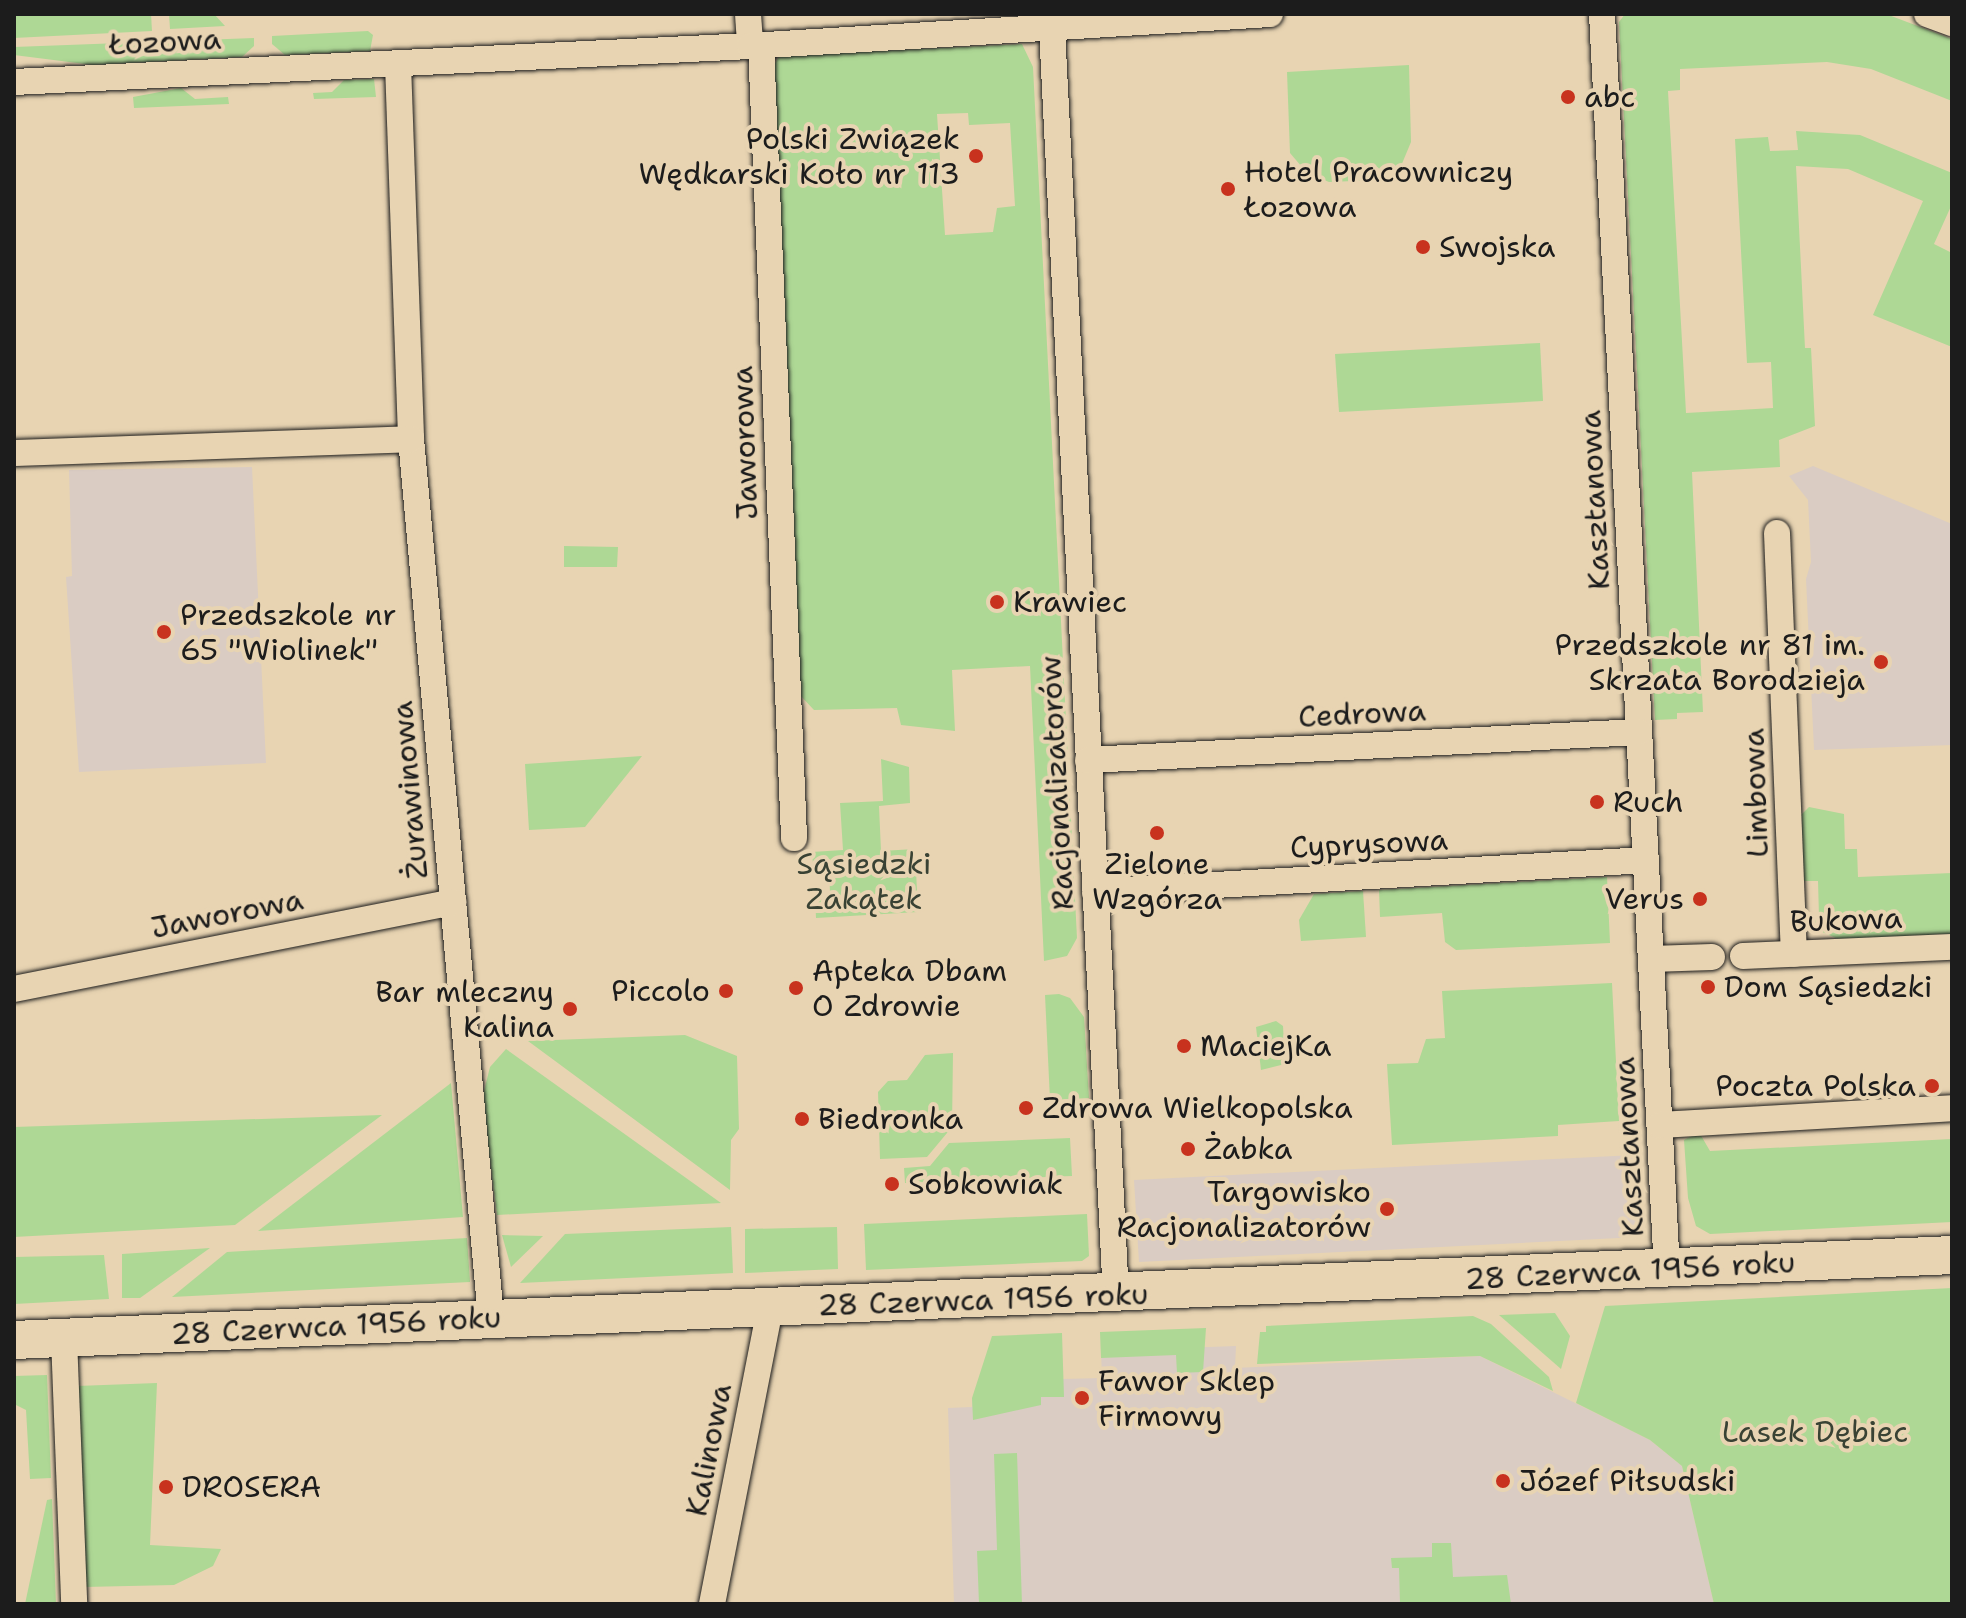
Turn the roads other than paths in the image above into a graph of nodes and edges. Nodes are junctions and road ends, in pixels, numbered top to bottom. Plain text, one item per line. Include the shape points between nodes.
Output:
1 (748, 14) edge
2 (1270, 14) edge
3 (1602, 14) edge
4 (1927, 14) edge
5 (1952, 23) edge
6 (1052, 29) junction
7 (755, 46) junction
8 (398, 64) junction
9 (16, 82) edge
10 (411, 439) junction
11 (14, 453) edge
12 (1777, 533) dead end
13 (1639, 732) junction
14 (1088, 760) junction
15 (794, 838) dead end
16 (1646, 860) junction
17 (1095, 892) junction
18 (453, 902) junction
19 (1952, 947) edge
20 (1794, 954) junction
21 (1743, 956) dead end
22 (1712, 957) dead end
23 (1651, 959) junction
24 (14, 989) edge
25 (1952, 1108) edge
26 (1660, 1125) junction
27 (1952, 1255) edge
28 (1667, 1270) junction
29 (1116, 1295) junction
30 (770, 1308) junction
31 (491, 1318) junction
32 (64, 1338) junction
33 (14, 1340) edge
34 (74, 1604) edge
35 (712, 1604) edge

1 - 7 street, Jaworowa
2 - 6 street, Łozowa
3 - 13 street, Kasztanowa
4 - 5 street
6 - 7 street, Łozowa
6 - 14 street, Racjonalizatorów
7 - 8 street, Łozowa
7 - 15 street, Jaworowa
8 - 9 street, Łozowa
8 - 10 street, Żurawinowa
10 - 11 street
10 - 18 street, Żurawinowa
12 - 20 street, Limbowa
13 - 14 street, Cedrowa
13 - 16 street, Kasztanowa
14 - 17 street, Racjonalizatorów
16 - 17 street, Cyprysowa
16 - 23 street, Kasztanowa
17 - 29 street, Racjonalizatorów
18 - 24 street, Jaworowa
18 - 31 street, Żurawinowa
19 - 20 street, Bukowa
20 - 21 street, Bukowa
22 - 23 street
23 - 26 street, Kasztanowa
25 - 26 street
26 - 28 street, Kasztanowa
27 - 28 street, 28 Czerwca 1956 roku
28 - 29 street, 28 Czerwca 1956 roku
29 - 30 street, 28 Czerwca 1956 roku
30 - 31 street, 28 Czerwca 1956 roku
30 - 35 street, Kalinowa
31 - 32 street, 28 Czerwca 1956 roku
32 - 33 street, 28 Czerwca 1956 roku
32 - 34 street

